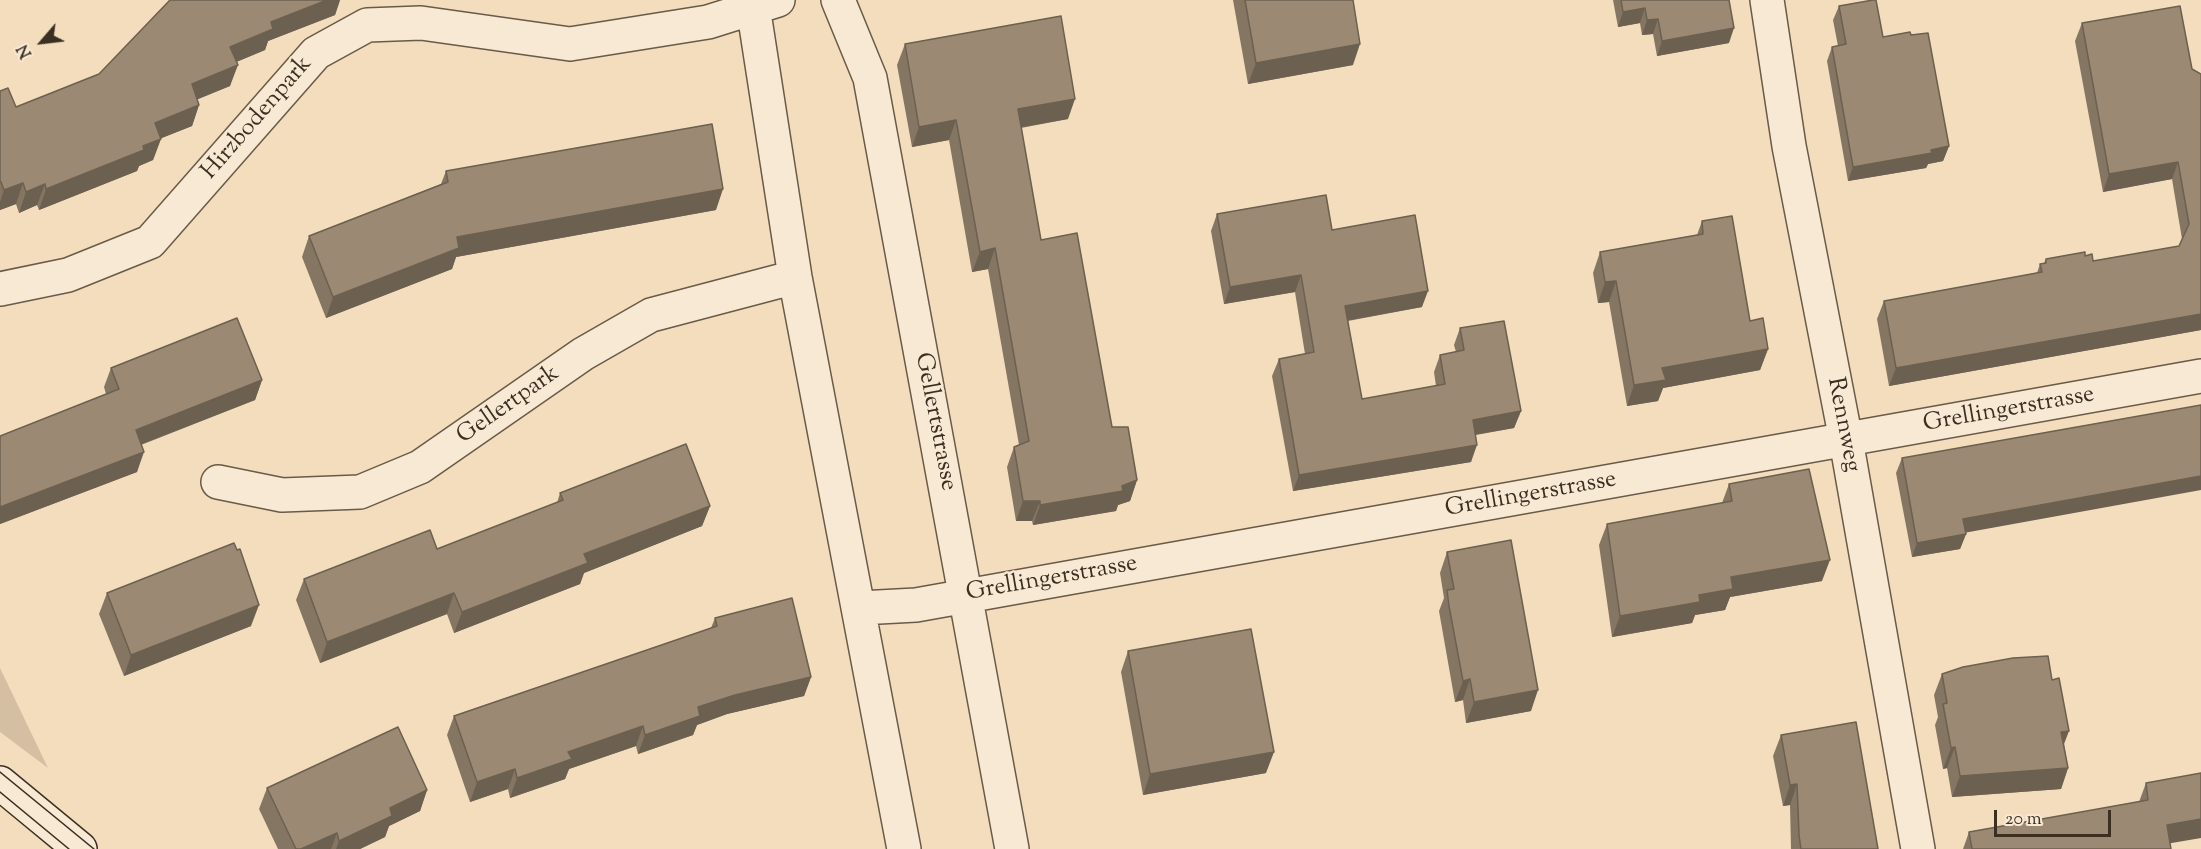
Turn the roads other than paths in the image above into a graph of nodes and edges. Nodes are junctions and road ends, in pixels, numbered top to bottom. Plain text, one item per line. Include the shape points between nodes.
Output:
1 (838, 0) edge
2 (1767, 0) edge
3 (761, 2) edge
4 (795, 277) junction
5 (0, 289) edge
6 (2201, 376) edge
7 (1846, 440) junction
8 (218, 482) dead end
9 (966, 595) junction
10 (860, 608) junction
11 (0, 783) edge
12 (80, 849) edge
13 (904, 849) edge
14 (1012, 849) edge
15 (1918, 849) edge

1 - 9 street, Gellertstrasse via 870,78
2 - 7 street, Rennweg via 1789,146
3 - 4 street
3 - 5 street, Hirzbodenpark via 708,22 570,44 421,23 367,25 316,53 150,242 68,275
4 - 8 street, Gellertpark via 651,315 583,354 420,467 360,492 282,495
4 - 10 street
6 - 7 street, Grellingerstrasse
7 - 9 street, Grellingerstrasse
7 - 15 street, Rennweg
9 - 10 street, Grellingerstrasse via 916,606
9 - 14 street, Gellertstrasse
10 - 13 street
11 - 12 street

